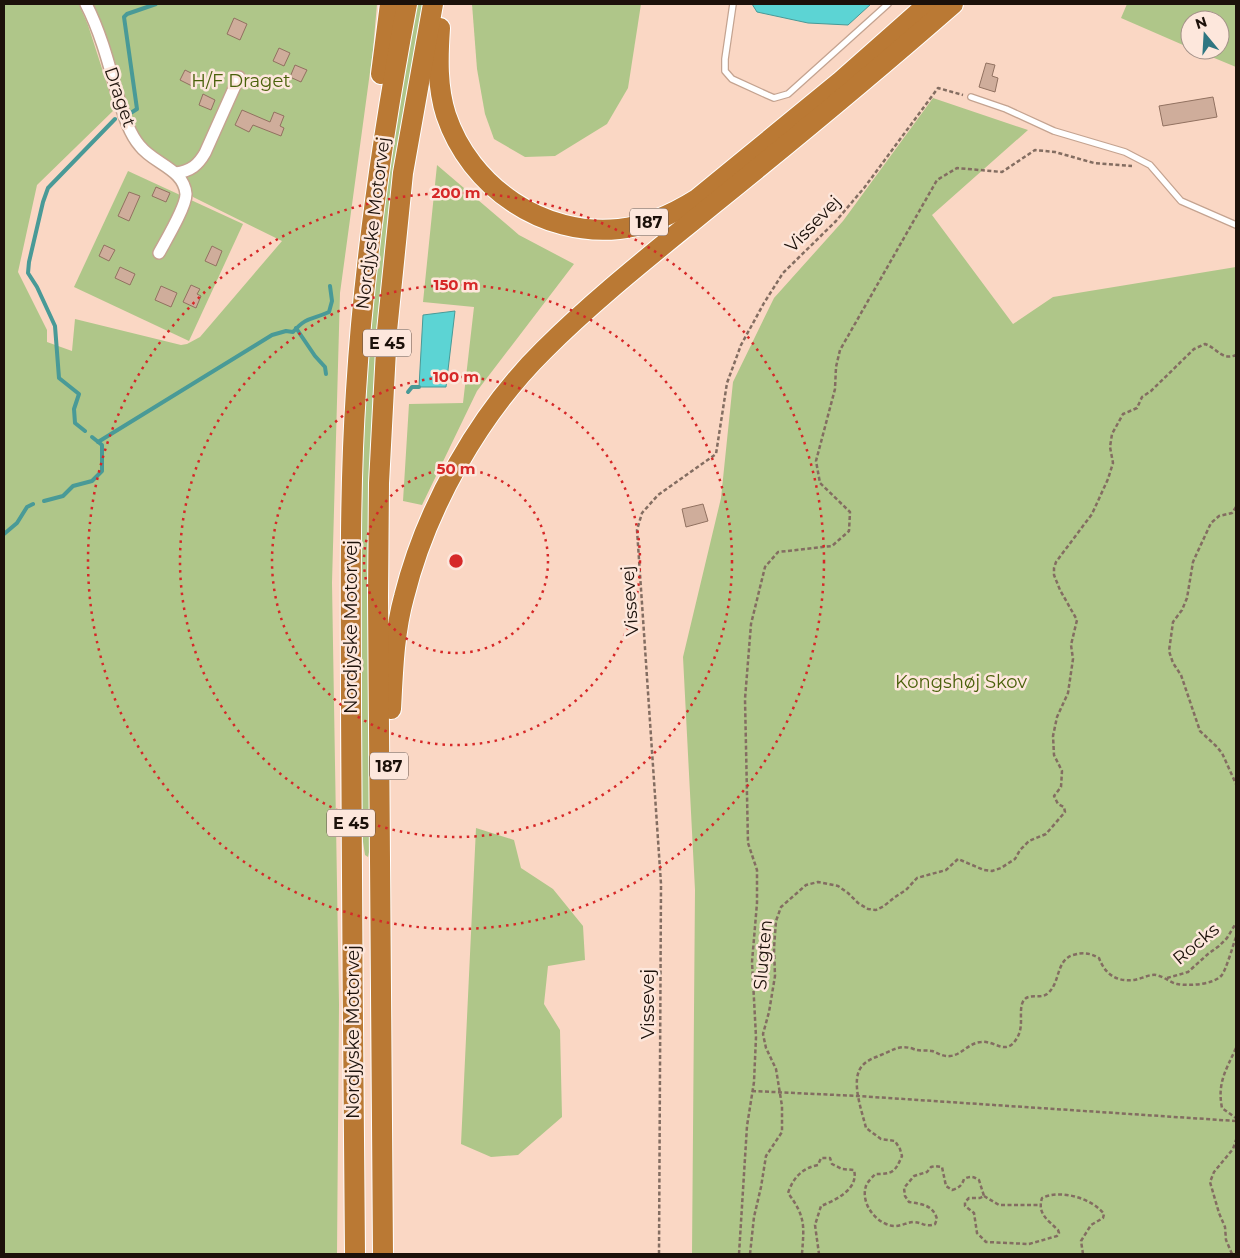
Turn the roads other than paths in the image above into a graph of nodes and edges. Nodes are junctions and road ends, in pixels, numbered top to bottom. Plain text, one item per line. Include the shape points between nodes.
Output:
1 (86, 4) edge
2 (390, 4) edge
3 (407, 4) edge
4 (433, 4) edge
5 (444, 4) edge
6 (733, 4) edge
7 (888, 4) edge
8 (928, 4) edge
9 (953, 4) edge
10 (239, 77) dead end
11 (971, 97) road end
12 (176, 173) junction
13 (1236, 225) edge
14 (159, 253) dead end
15 (356, 392) junction
16 (380, 936) junction
17 (355, 1254) edge
18 (382, 1254) edge

1 - 12 street, Draget via 132,133 139,146
2 - 15 highway via 362,219
3 - 15 highway, Nordjyske Motorvej / E 45 via 379,162
4 - 16 highway, Nordjyske Motorvej / E 45 via 403,173 387,331 379,540
5 - 8 highway, 187 via 438,53 440,88 446,115 470,161 498,192 536,215 590,229 619,229 673,213 697,199 834,87
6 - 7 lane via 725,71 732,79 774,98 788,94
9 - 16 highway, 187 via 572,322 542,351 481,426 456,467 425,533 404,596 398,626 392,683
10 - 12 street via 198,164 187,172
11 - 13 lane via 1054,131 1125,152 1150,165 1181,201
12 - 14 street via 184,184 186,195
15 - 17 highway, Nordjyske Motorvej / E 45 via 351,618
16 - 18 highway, Nordjyske Motorvej / E 45

